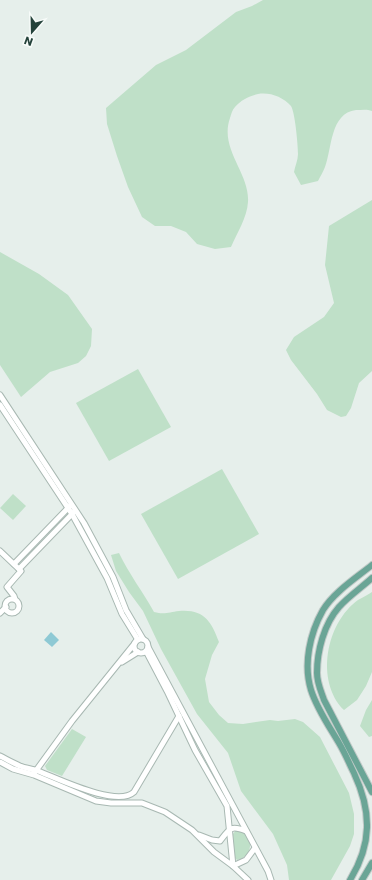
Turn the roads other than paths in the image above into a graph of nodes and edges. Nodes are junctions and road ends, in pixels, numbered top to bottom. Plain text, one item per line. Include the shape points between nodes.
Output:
1 (0, 395) edge
2 (0, 405) edge
3 (70, 506) junction
4 (74, 512) junction
5 (0, 551) edge
6 (14, 564) junction
7 (372, 565) edge
8 (19, 569) junction
9 (372, 578) edge
10 (15, 600) junction
11 (6, 607) junction
12 (0, 613) edge
13 (139, 641) junction
14 (147, 649) junction
15 (138, 652) junction
16 (118, 665) junction
17 (179, 716) junction
18 (0, 756) edge
19 (0, 762) edge
20 (35, 773) junction
21 (134, 792) junction
22 (372, 792) edge
23 (142, 803) junction
24 (229, 829) junction
25 (246, 831) junction
26 (198, 835) junction
27 (255, 848) junction
28 (372, 863) edge
29 (233, 866) junction
30 (248, 880) edge
31 (271, 880) edge
32 (350, 880) edge
33 (362, 880) edge

1 - 3 street
2 - 3 street
3 - 4 street
3 - 6 street
4 - 8 street
4 - 13 street via 113,577
5 - 6 street
6 - 8 street
7 - 32 main road via 326,607 310,643 307,669 313,695 340,745 368,808 371,835 368,849 364,861
8 - 10 street via 20,572 7,587
9 - 22 main road via 339,608 330,620 320,645 317,674 320,690 330,713
10 - 11 street via 9,600
10 - 11 street via 20,607 16,612 8,612
11 - 12 street
13 - 14 street via 147,642
13 - 15 street via 135,648
13 - 16 street
14 - 15 street via 142,653
14 - 17 street
14 - 25 street
15 - 16 street
16 - 20 street via 72,721
17 - 21 street
17 - 24 street via 227,806
18 - 20 street
19 - 20 street via 13,769
20 - 21 street via 98,794 123,797
20 - 23 street via 96,801
21 - 23 street
23 - 26 street via 165,812
24 - 25 street via 237,827
24 - 26 street via 220,840
24 - 29 street
25 - 27 street
26 - 29 street via 214,852
27 - 29 street via 246,860
27 - 31 street
28 - 33 main road
29 - 30 street

